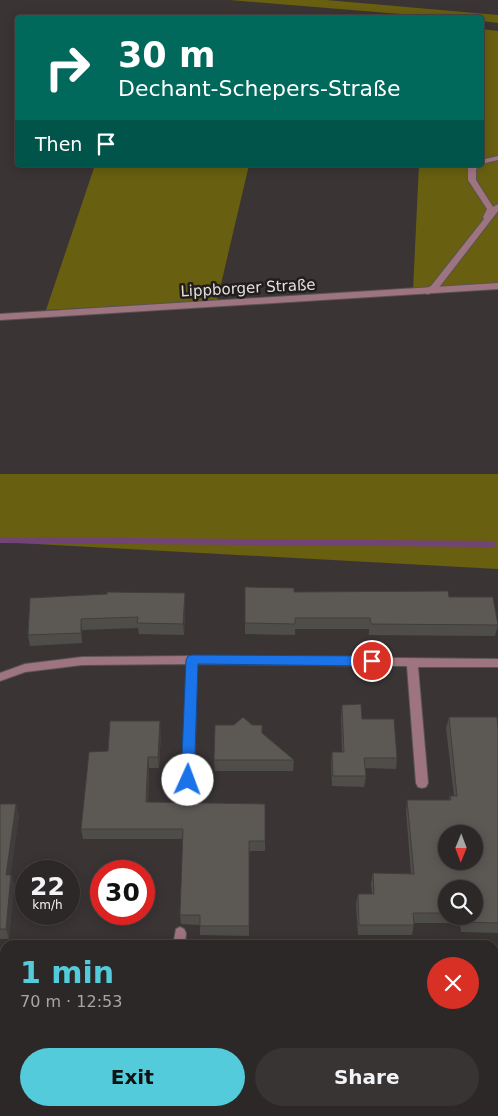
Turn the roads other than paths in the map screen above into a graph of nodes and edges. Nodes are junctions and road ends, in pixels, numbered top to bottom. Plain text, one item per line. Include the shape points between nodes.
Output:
1 (498, 158) edge
2 (484, 161) edge
3 (474, 167) edge
4 (498, 206) edge
5 (485, 223) junction
6 (498, 286) edge
7 (428, 291) junction
8 (0, 317) edge
9 (192, 660) junction
10 (412, 661) junction
11 (498, 663) edge
12 (0, 677) edge
13 (188, 780) dead end
14 (422, 783) dead end

1 - 2 street
3 - 5 street via 472,180 491,209
4 - 5 street
5 - 7 street via 434,288
6 - 7 street, Lippborger Straße
7 - 8 street, Lippborger Straße
9 - 10 street
9 - 12 street via 82,662 25,668
9 - 13 street
10 - 11 street
10 - 14 street

